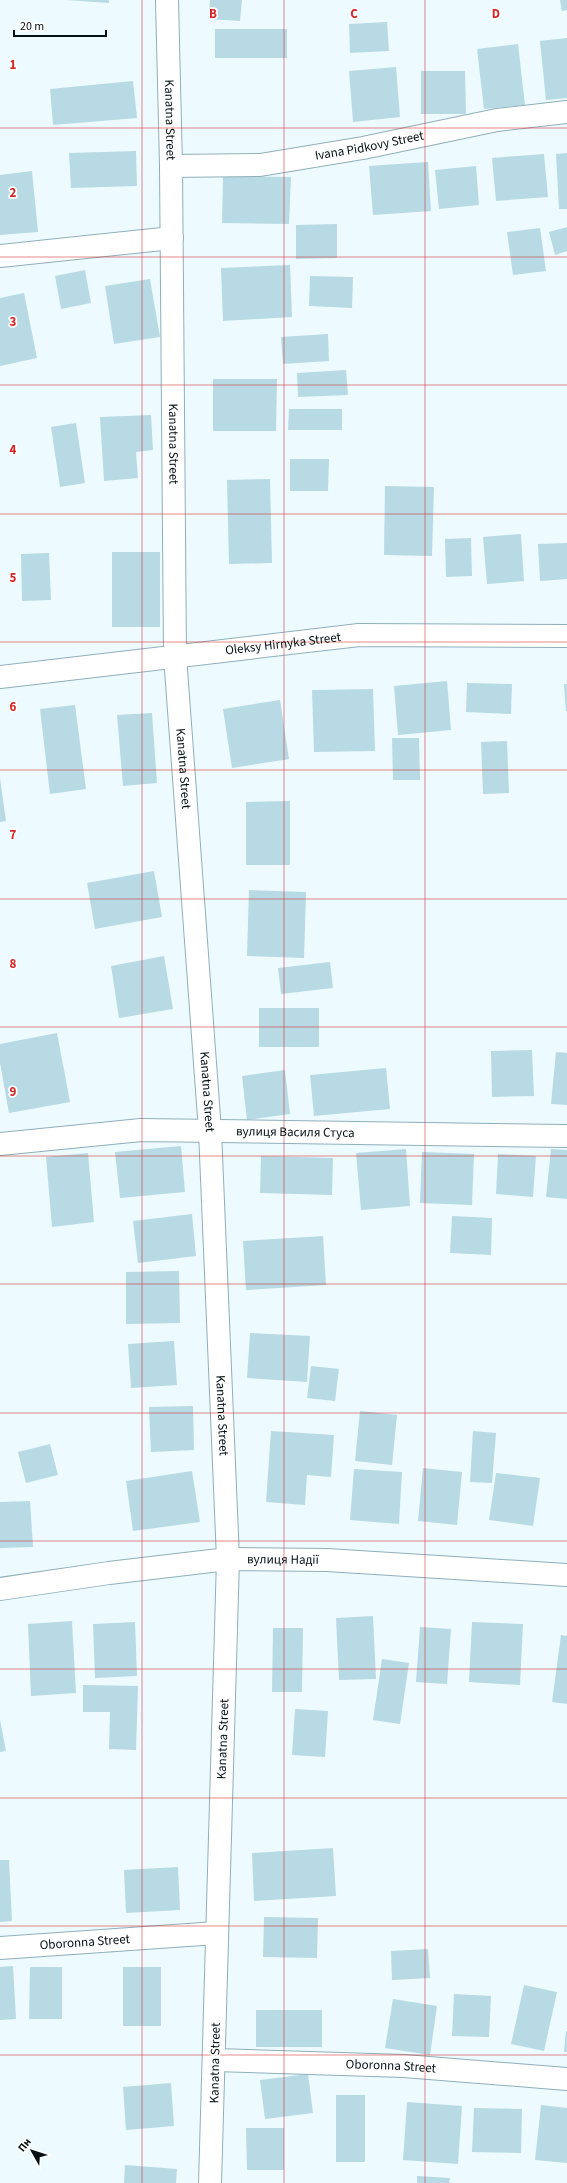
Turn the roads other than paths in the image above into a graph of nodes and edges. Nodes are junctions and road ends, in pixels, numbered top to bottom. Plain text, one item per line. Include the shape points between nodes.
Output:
1 (167, 0) edge
2 (567, 112) edge
3 (171, 166) junction
4 (172, 238) junction
5 (0, 256) edge
6 (567, 636) edge
7 (175, 656) junction
8 (0, 677) edge
9 (210, 1131) junction
10 (567, 1136) edge
11 (0, 1144) edge
12 (228, 1559) junction
13 (567, 1575) edge
14 (0, 1589) edge
15 (217, 1933) junction
16 (0, 1948) edge
17 (215, 2060) junction
18 (567, 2079) edge
19 (210, 2183) edge

1 - 3 street, Kanatna Street
2 - 3 street, Ivana Pidkovy Street via 497,120 363,148 260,165
3 - 4 street, Kanatna Street
4 - 5 street
4 - 7 street, Kanatna Street
6 - 7 street, Oleksy Hirnyka Street via 359,635
7 - 8 street, Oleksy Hirnyka Street
7 - 9 street, Kanatna Street
9 - 10 street, вулиця Василя Стуса
9 - 11 street, вулиця Василя Стуса via 141,1130
9 - 12 street, Kanatna Street
12 - 13 street, вулиця Надії via 327,1560
12 - 14 street, вулиця Надії
12 - 15 street, Kanatna Street
15 - 16 street, Oboronna Street
15 - 17 street, Kanatna Street
17 - 18 street, Oboronna Street via 404,2066
17 - 19 street, Kanatna Street

